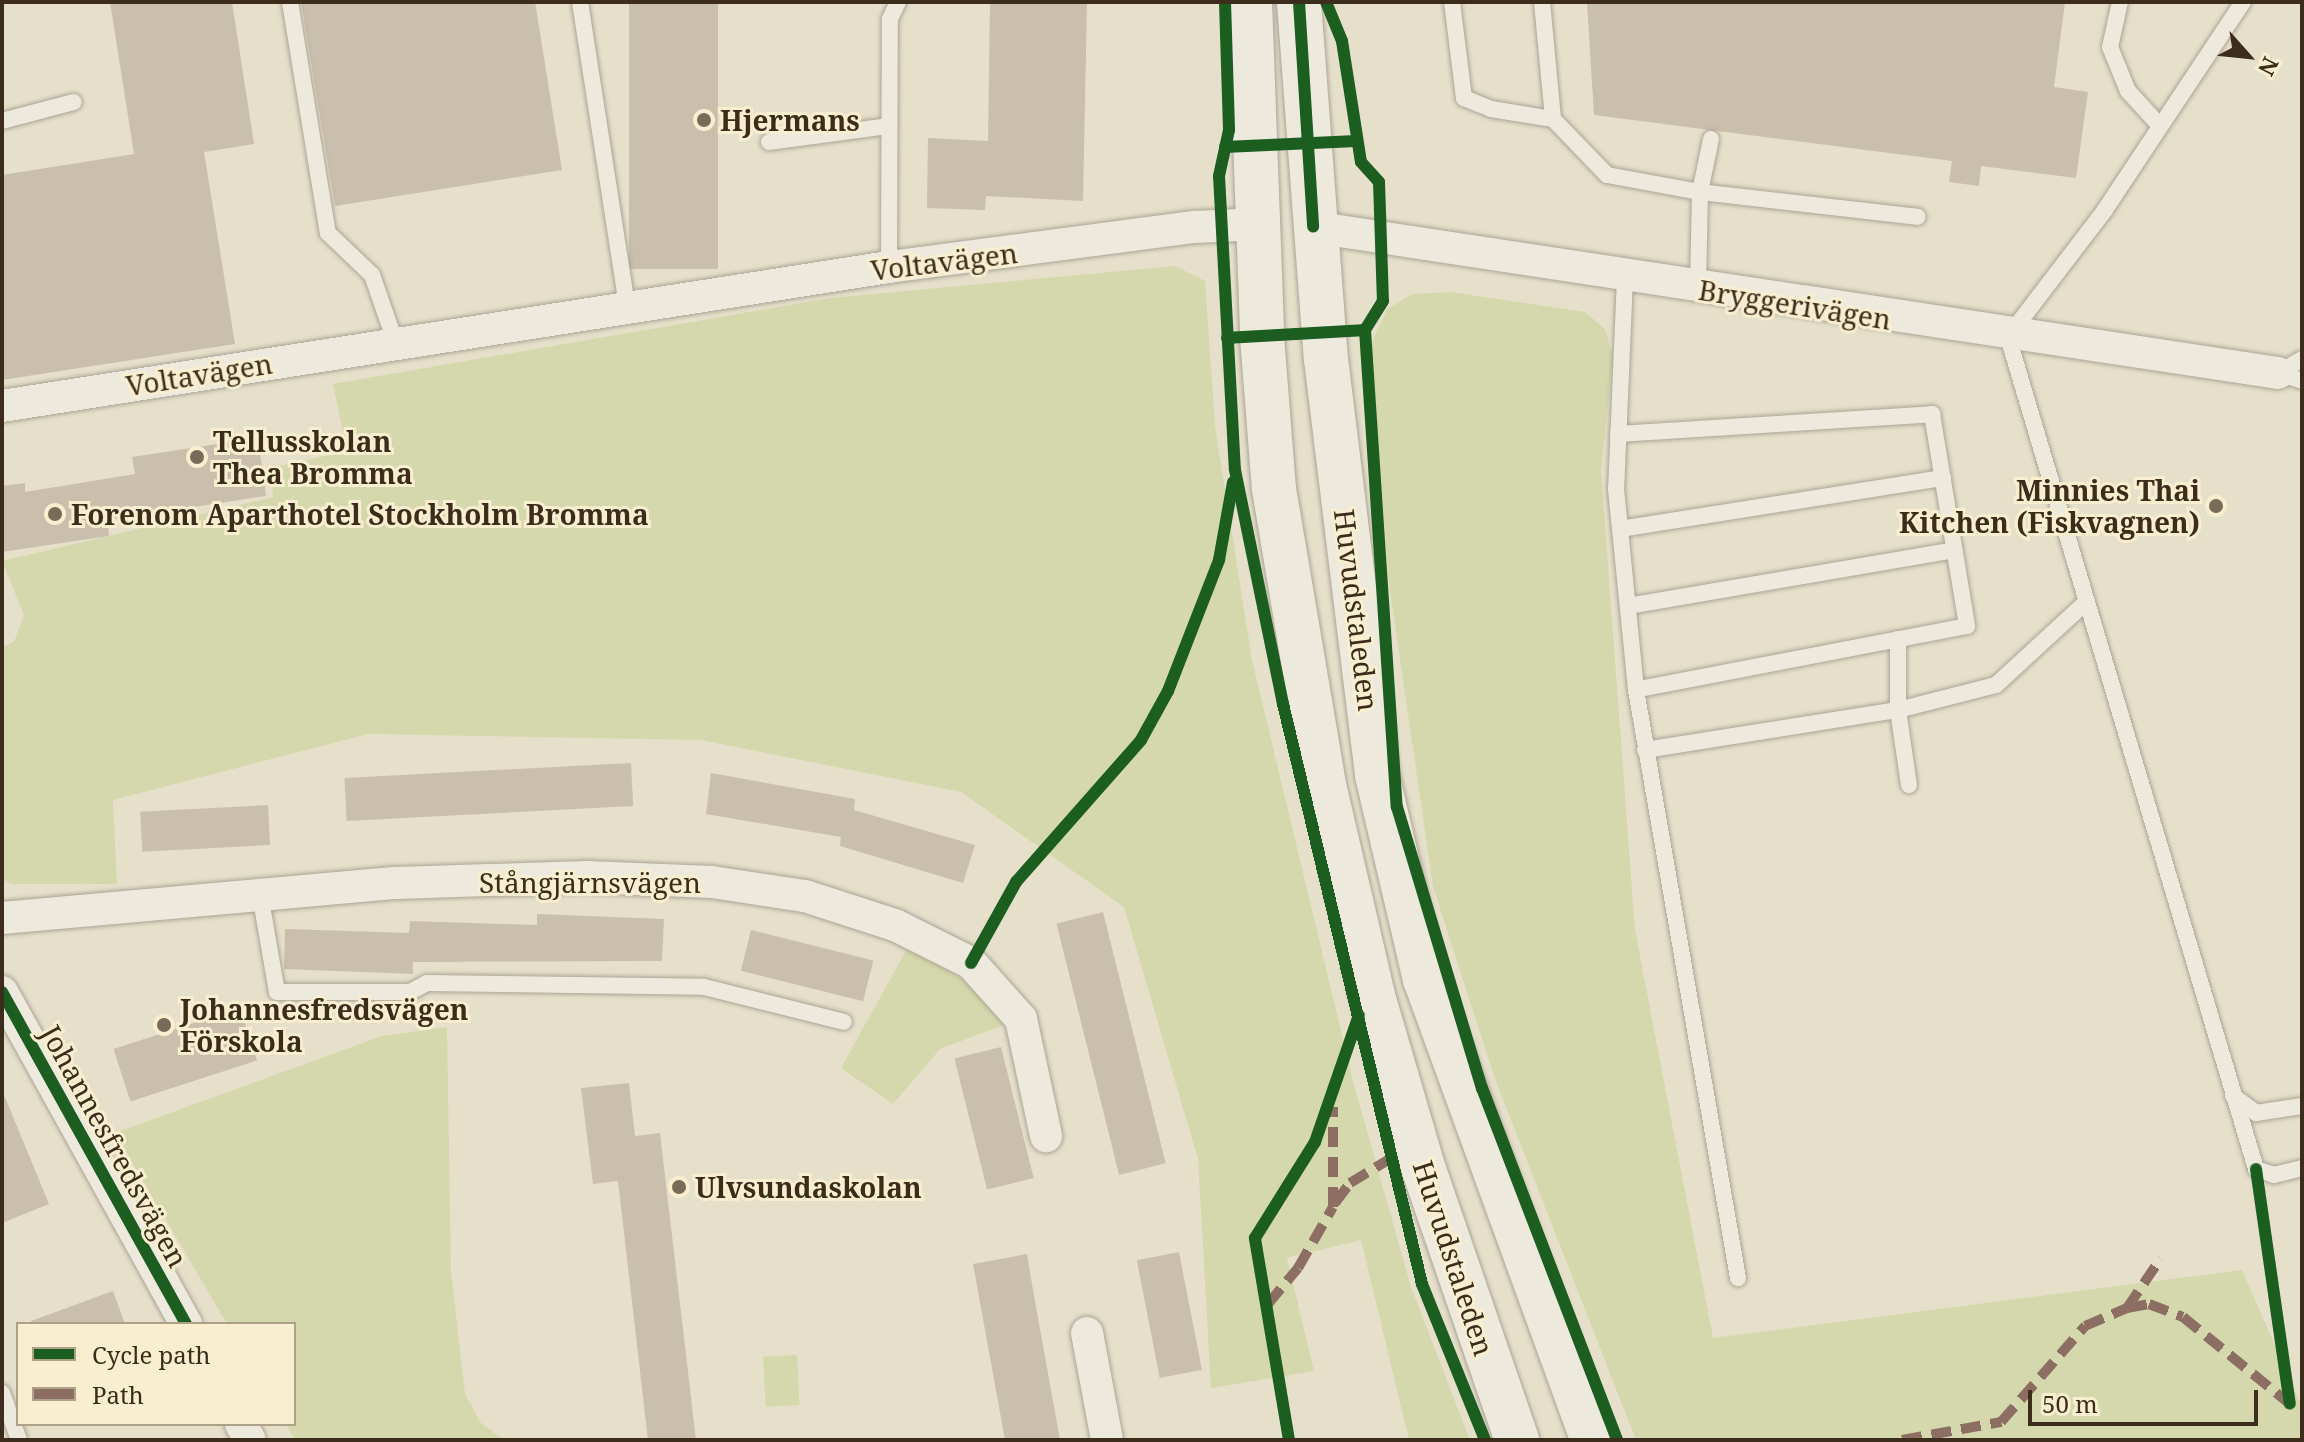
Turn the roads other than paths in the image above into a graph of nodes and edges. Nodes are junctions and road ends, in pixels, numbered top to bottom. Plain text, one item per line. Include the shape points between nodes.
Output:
1 (290, 2) edge
2 (580, 2) edge
3 (898, 2) edge
4 (1250, 2) edge
5 (1299, 2) edge
6 (1452, 2) edge
7 (1542, 2) edge
8 (2120, 2) edge
9 (2243, 2) edge
10 (74, 102) dead end
11 (1553, 119) junction
12 (2, 121) edge
13 (2159, 125) junction
14 (889, 126) junction
15 (1711, 139) dead end
16 (769, 142) dead end
17 (1700, 192) junction
18 (1918, 217) dead end
19 (1261, 224) junction
20 (1313, 227) junction
21 (889, 267) junction
22 (1625, 277) junction
23 (1698, 288) junction
24 (627, 307) junction
25 (2008, 337) junction
26 (396, 344) junction
27 (2294, 371) edge
28 (2, 406) edge
29 (1618, 434) junction
30 (1943, 478) junction
31 (1620, 529) junction
32 (1954, 550) junction
33 (2086, 602) junction
34 (1628, 606) junction
35 (1898, 639) junction
36 (1636, 690) junction
37 (1898, 710) junction
38 (1645, 750) junction
39 (1909, 785) dead end
40 (260, 894) junction
41 (2, 918) edge
42 (2, 992) edge
43 (844, 1022) dead end
44 (2233, 1096) junction
45 (2302, 1106) edge
46 (1046, 1136) dead end
47 (2302, 1168) edge
48 (1738, 1278) dead end
49 (185, 1322) edge
50 (1087, 1333) dead end
51 (2, 1393) edge
52 (19, 1440) edge
53 (1107, 1440) edge
54 (1517, 1440) edge
55 (1593, 1440) edge

1 - 26 lane via 328,233 372,275
2 - 24 lane
3 - 14 lane via 890,19
4 - 19 main road, Huvudstaleden
5 - 20 main road, Huvudstaleden
6 - 11 lane via 1464,98 1491,109
7 - 11 lane
8 - 13 lane via 2110,47 2128,91
9 - 13 lane
10 - 12 lane
11 - 17 lane via 1607,175
13 - 25 lane via 2105,210
14 - 16 lane
14 - 21 lane
15 - 17 lane
17 - 18 lane
17 - 23 lane
19 - 20 main road
19 - 21 street, Voltavägen via 1194,227
19 - 54 main road, Huvudstaleden via 1274,489 1324,785 1373,996 1424,1170
20 - 22 street, Bryggerivägen
20 - 55 main road, Huvudstaleden via 1377,775 1399,879 1425,979
21 - 24 street, Voltavägen
22 - 23 street, Bryggerivägen
22 - 29 lane
23 - 25 street, Bryggerivägen
24 - 26 street, Voltavägen
25 - 27 street, Bryggerivägen
25 - 33 lane
26 - 28 street, Voltavägen
29 - 30 lane via 1932,414
29 - 31 lane
30 - 31 lane
30 - 32 lane
31 - 34 lane
32 - 34 lane
32 - 35 lane via 1967,626
33 - 37 lane via 1996,685
33 - 44 lane
34 - 36 lane
35 - 36 lane
35 - 37 lane
36 - 38 lane
37 - 38 lane
37 - 39 lane
38 - 48 lane
40 - 41 street, Stångjärnsvägen
40 - 43 lane via 277,992 410,992 427,983 704,987
40 - 46 street, Stångjärnsvägen via 599,877 712,882 805,896 895,925 971,963 1021,1019
42 - 49 street, Johannesfredsvägen
44 - 45 lane via 2256,1113
44 - 47 lane via 2256,1169 2274,1175
50 - 53 street
51 - 52 lane

